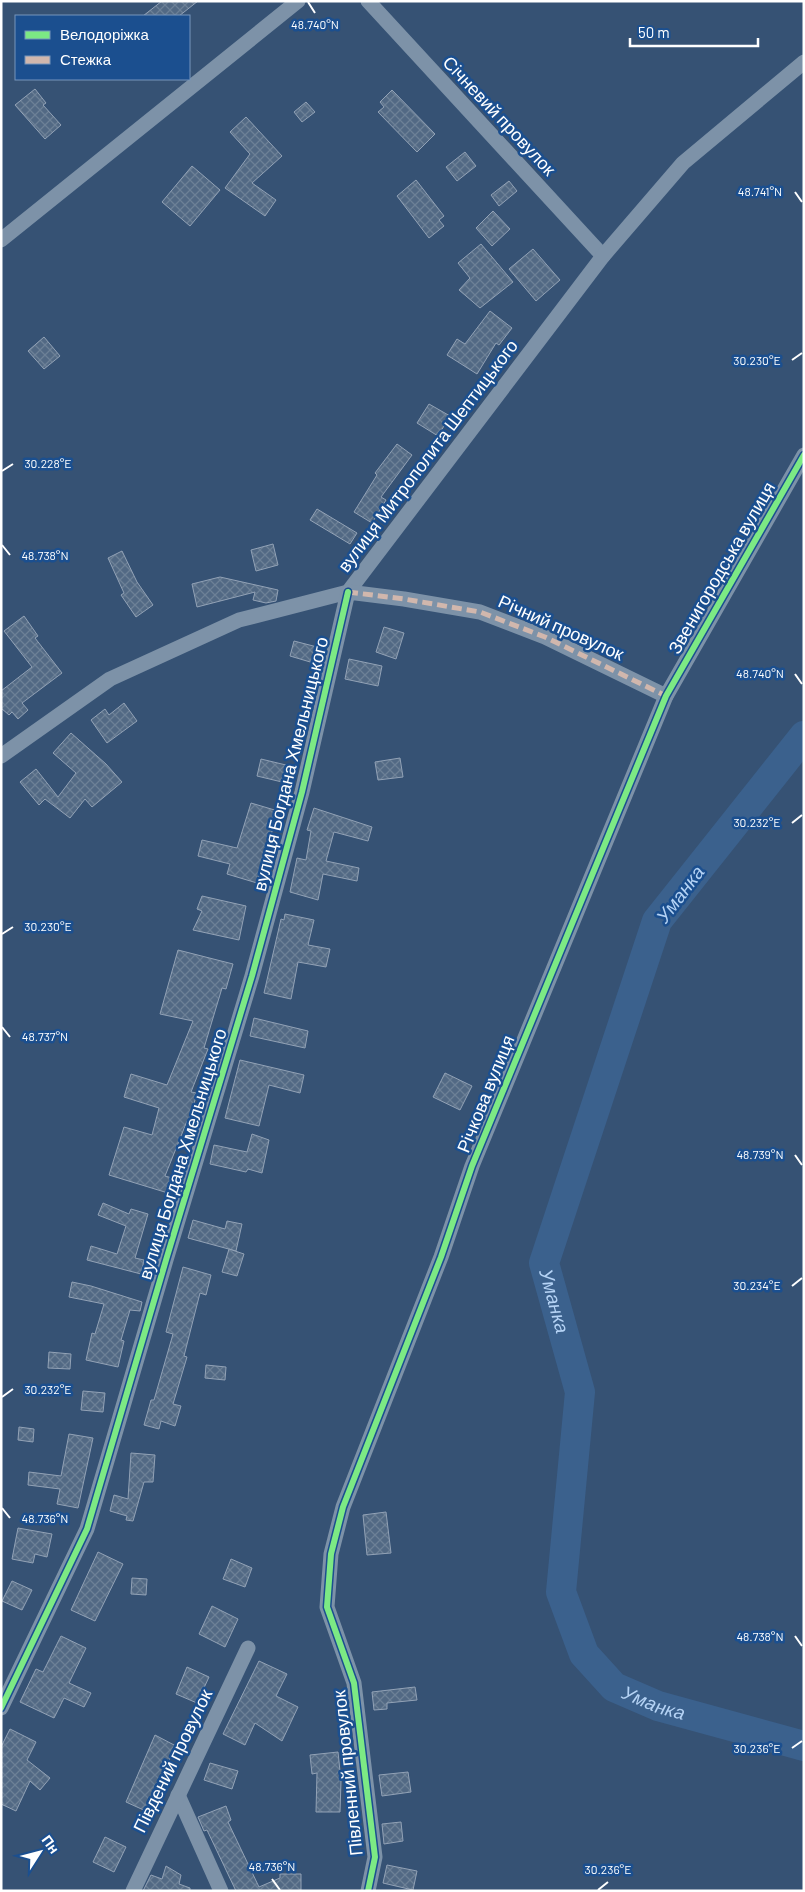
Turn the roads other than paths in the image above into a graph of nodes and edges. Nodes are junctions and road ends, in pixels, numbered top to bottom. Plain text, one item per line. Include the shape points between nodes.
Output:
1 (298, 1) edge
2 (368, 1) edge
3 (804, 62) edge
4 (1, 240) edge
5 (604, 256) junction
6 (804, 455) edge
7 (348, 592) junction
8 (666, 696) junction
9 (1, 756) edge
10 (343, 1507) joint
11 (248, 1648) dead end
12 (1, 1708) edge
13 (178, 1795) junction
14 (133, 1891) edge
15 (221, 1891) edge
16 (368, 1891) edge

1 - 4 street
2 - 5 street, Січневий провулок
3 - 5 street, вулиця Митрополита Шептицького via 683,163
5 - 7 street, вулиця Митрополита Шептицького
6 - 8 street, Звенигородська вулиця
7 - 8 street, Річний провулок via 480,612 545,637
7 - 9 street, вулиця Митрополита Шептицького via 239,620 110,679
7 - 12 street, вулиця Богдана Хмельницького via 302,792 252,976 88,1529
8 - 10 street, Річкова вулиця via 472,1166 441,1257
10 - 16 street, Півленний провулок via 331,1554 327,1607 354,1683 375,1857
11 - 13 street, Південий провулок
13 - 14 street, Південий провулок
13 - 15 street

